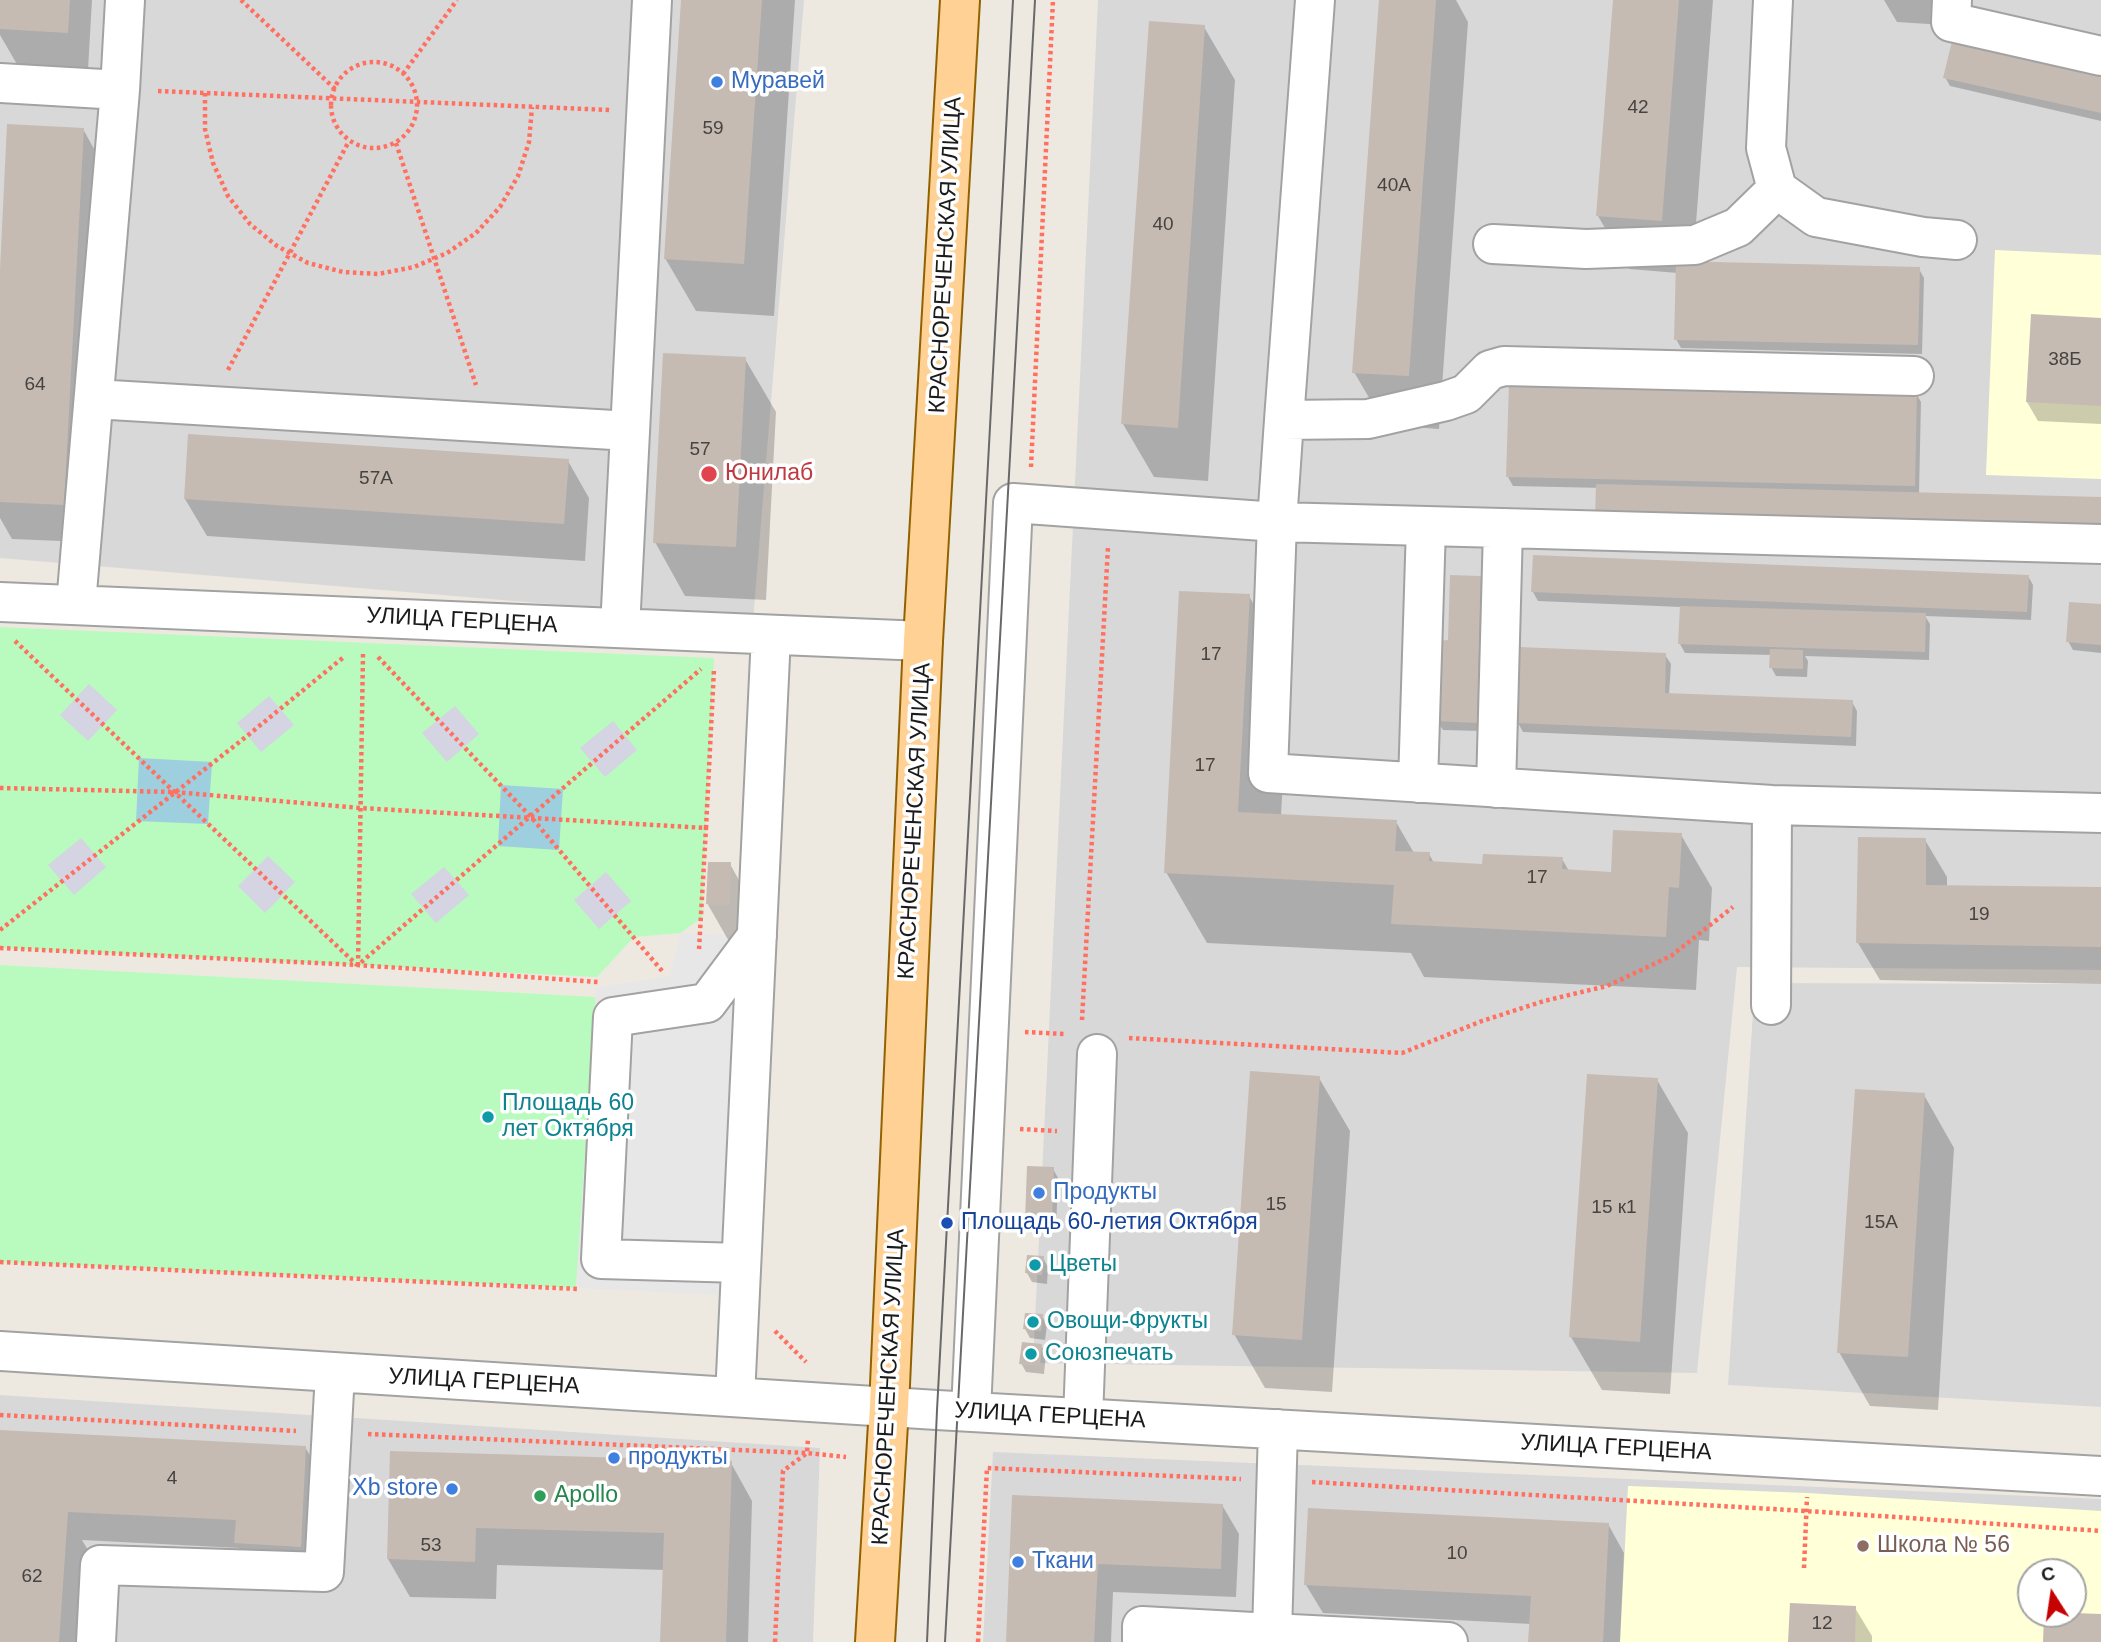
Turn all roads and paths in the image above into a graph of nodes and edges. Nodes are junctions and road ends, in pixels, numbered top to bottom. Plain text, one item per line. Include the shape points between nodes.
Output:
1 (125, 0) edge
2 (242, 0) edge
3 (457, 0) edge
4 (652, 0) edge
5 (960, 0) edge
6 (1315, 0) edge
7 (1773, 0) edge
8 (1952, 0) edge
9 (2101, 56) edge
10 (403, 74) junction
11 (0, 83) edge
12 (335, 89) junction
13 (120, 90) junction
14 (205, 93) junction
15 (330, 99) junction
16 (418, 102) junction
17 (532, 107) junction
18 (646, 112) junction
19 (349, 141) junction
20 (396, 143) junction
21 (1777, 189) junction
22 (1957, 240) dead end
23 (1493, 244) dead end
24 (290, 253) junction
25 (434, 259) junction
26 (1914, 376) dead end
27 (94, 399) junction
28 (209, 406) junction
29 (1284, 420) junction
30 (488, 423) junction
31 (630, 431) junction
32 (1110, 511) junction
33 (1277, 522) junction
34 (1426, 526) junction
35 (1503, 528) junction
36 (2101, 544) edge
37 (76, 604) junction
38 (5, 619) edge
39 (620, 628) junction
40 (771, 635) junction
41 (363, 641) dead end
42 (923, 641) junction
43 (353, 649) dead end
44 (373, 651) dead end
45 (715, 658) dead end
46 (705, 667) dead end
47 (1418, 783) junction
48 (0, 788) edge
49 (1496, 788) junction
50 (174, 792) junction
51 (1772, 805) junction
52 (360, 808) junction
53 (2101, 813) edge
54 (530, 817) junction
55 (706, 828) junction
56 (1773, 862) junction
57 (0, 930) edge
58 (757, 936) junction
59 (0, 948) edge
60 (699, 961) dead end
61 (358, 965) junction
62 (667, 977) dead end
63 (607, 982) dead end
64 (1771, 1005) dead end
65 (1016, 1031) dead end
66 (1091, 1037) junction
67 (0, 1262) edge
68 (741, 1280) junction
69 (590, 1289) dead end
70 (0, 1351) edge
71 (812, 1368) dead end
72 (335, 1373) junction
73 (735, 1397) junction
74 (889, 1406) junction
75 (971, 1411) junction
76 (0, 1415) edge
77 (1083, 1418) junction
78 (808, 1427) dead end
79 (1278, 1429) junction
80 (331, 1433) junction
81 (807, 1453) junction
82 (846, 1457) dead end
83 (2101, 1476) edge
84 (1276, 1480) junction
85 (1806, 1511) junction
86 (2101, 1531) edge
87 (1804, 1569) dead end
88 (1272, 1633) junction
89 (96, 1642) edge
90 (775, 1642) edge
91 (875, 1642) edge
92 (978, 1642) edge
93 (1142, 1642) edge
94 (1448, 1642) edge

1 - 13 street
2 - 12 path
3 - 10 path
4 - 18 street
5 - 42 main road, КРАСНОРЕЧЕНСКАЯ УЛИЦА
6 - 29 street
7 - 21 street via 1766,148
8 - 9 street via 1951,22
10 - 12 path via 376,61 355,65 338,79
10 - 16 path via 412,82
11 - 13 street
12 - 15 path
13 - 14 path
13 - 27 street
14 - 15 path
14 - 24 path via 210,152 228,196 250,224
15 - 16 path
15 - 19 path via 334,122
16 - 17 path
16 - 20 path via 413,126
17 - 18 path
17 - 25 path via 522,165 500,207 476,233
18 - 31 street
19 - 20 path via 372,149
19 - 24 path
20 - 25 path
21 - 22 street via 1816,217
21 - 23 street via 1738,227 1695,245 1586,249
24 - 25 path via 343,272 379,274
24 - 28 path
25 - 30 path
26 - 29 street via 1504,366 1490,370 1466,394 1446,401 1368,419
27 - 28 street
27 - 37 street
28 - 30 street
29 - 33 street
30 - 31 street
31 - 39 street
32 - 33 street
32 - 66 path
32 - 75 street via 1013,503
33 - 34 street
33 - 47 street via 1268,773
34 - 35 street
34 - 47 street
35 - 36 street
35 - 49 street
37 - 38 street, УЛИЦА ГЕРЦЕНА
37 - 39 street, УЛИЦА ГЕРЦЕНА
38 - 50 path
39 - 40 street, УЛИЦА ГЕРЦЕНА
40 - 42 street, УЛИЦА ГЕРЦЕНА
40 - 58 street
41 - 52 path
42 - 74 main road, КРАСНОРЕЧЕНСКАЯ УЛИЦА
43 - 50 path
44 - 54 path
45 - 55 path
46 - 54 path
47 - 49 street
48 - 50 path
49 - 51 street
50 - 52 path
50 - 57 path
50 - 61 path
51 - 53 street
51 - 56 street
52 - 54 path
52 - 61 path
54 - 55 path
54 - 61 path
54 - 62 path
55 - 60 path
56 - 64 street
56 - 66 path via 1738,904 1671,956 1607,986 1482,1021 1402,1053
58 - 68 street
58 - 68 street via 707,1003 613,1017 601,1259
59 - 61 path
61 - 63 path
65 - 66 path
66 - 77 street
67 - 69 path
68 - 71 path
68 - 73 street
70 - 72 street, УЛИЦА ГЕРЦЕНА
72 - 73 street, УЛИЦА ГЕРЦЕНА
72 - 80 street
73 - 74 street, УЛИЦА ГЕРЦЕНА
74 - 75 street, УЛИЦА ГЕРЦЕНА
74 - 91 main road, КРАСНОРЕЧЕНСКАЯ УЛИЦА
75 - 77 street, УЛИЦА ГЕРЦЕНА
76 - 80 path
77 - 79 street, УЛИЦА ГЕРЦЕНА
78 - 81 path
79 - 83 street, УЛИЦА ГЕРЦЕНА
79 - 84 street
80 - 81 path
80 - 89 street via 324,1572 100,1565
81 - 82 path
81 - 90 path via 783,1471
84 - 85 path
84 - 88 street
84 - 92 path via 987,1468
85 - 86 path
85 - 87 path
88 - 93 street via 1142,1626
88 - 94 street

